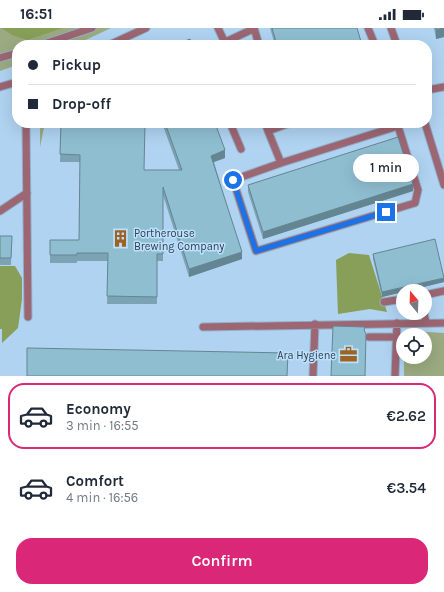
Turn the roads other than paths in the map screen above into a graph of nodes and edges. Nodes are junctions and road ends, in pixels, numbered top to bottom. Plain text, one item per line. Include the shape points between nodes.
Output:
1 (92, 28) edge
2 (146, 28) edge
3 (218, 28) edge
4 (368, 28) edge
5 (391, 28) edge
6 (253, 29) edge
7 (56, 40) edge
8 (120, 40) edge
9 (222, 40) edge
10 (232, 40) edge
11 (257, 40) edge
12 (373, 40) edge
13 (395, 40) edge
14 (12, 54) edge
15 (0, 58) edge
16 (12, 83) edge
17 (0, 87) edge
18 (444, 87) edge
19 (432, 89) edge
20 (26, 128) edge
21 (232, 128) edge
22 (267, 128) edge
23 (276, 128) edge
24 (392, 128) edge
25 (399, 128) edge
26 (427, 128) edge
27 (268, 131) junction
28 (241, 149) dead end
29 (281, 163) junction
30 (444, 185) edge
31 (27, 193) junction
32 (0, 212) edge
33 (444, 291) edge
34 (432, 294) edge
35 (396, 300) edge
36 (384, 302) dead end
37 (28, 317) dead end
38 (425, 320) edge
39 (426, 323) junction
40 (444, 323) edge
41 (316, 324) junction
42 (397, 324) junction
43 (203, 327) dead end
44 (397, 328) edge
45 (369, 337) dead end
46 (396, 337) joint
47 (313, 376) edge
48 (395, 376) edge

1 - 7 street
2 - 8 street
3 - 9 street
4 - 12 street
5 - 13 street
6 - 10 street
6 - 11 street
14 - 15 street
16 - 17 street
18 - 19 street
20 - 31 street
21 - 28 street
22 - 27 street
23 - 27 street
24 - 29 street
25 - 29 street via 418,190 415,203 256,251 233,180
26 - 30 street
27 - 29 street
31 - 32 street
31 - 37 street
33 - 34 street
35 - 36 street
38 - 39 street
39 - 40 street
39 - 42 street
41 - 42 street
41 - 43 street
41 - 47 street
42 - 44 street
45 - 46 street
46 - 48 street

